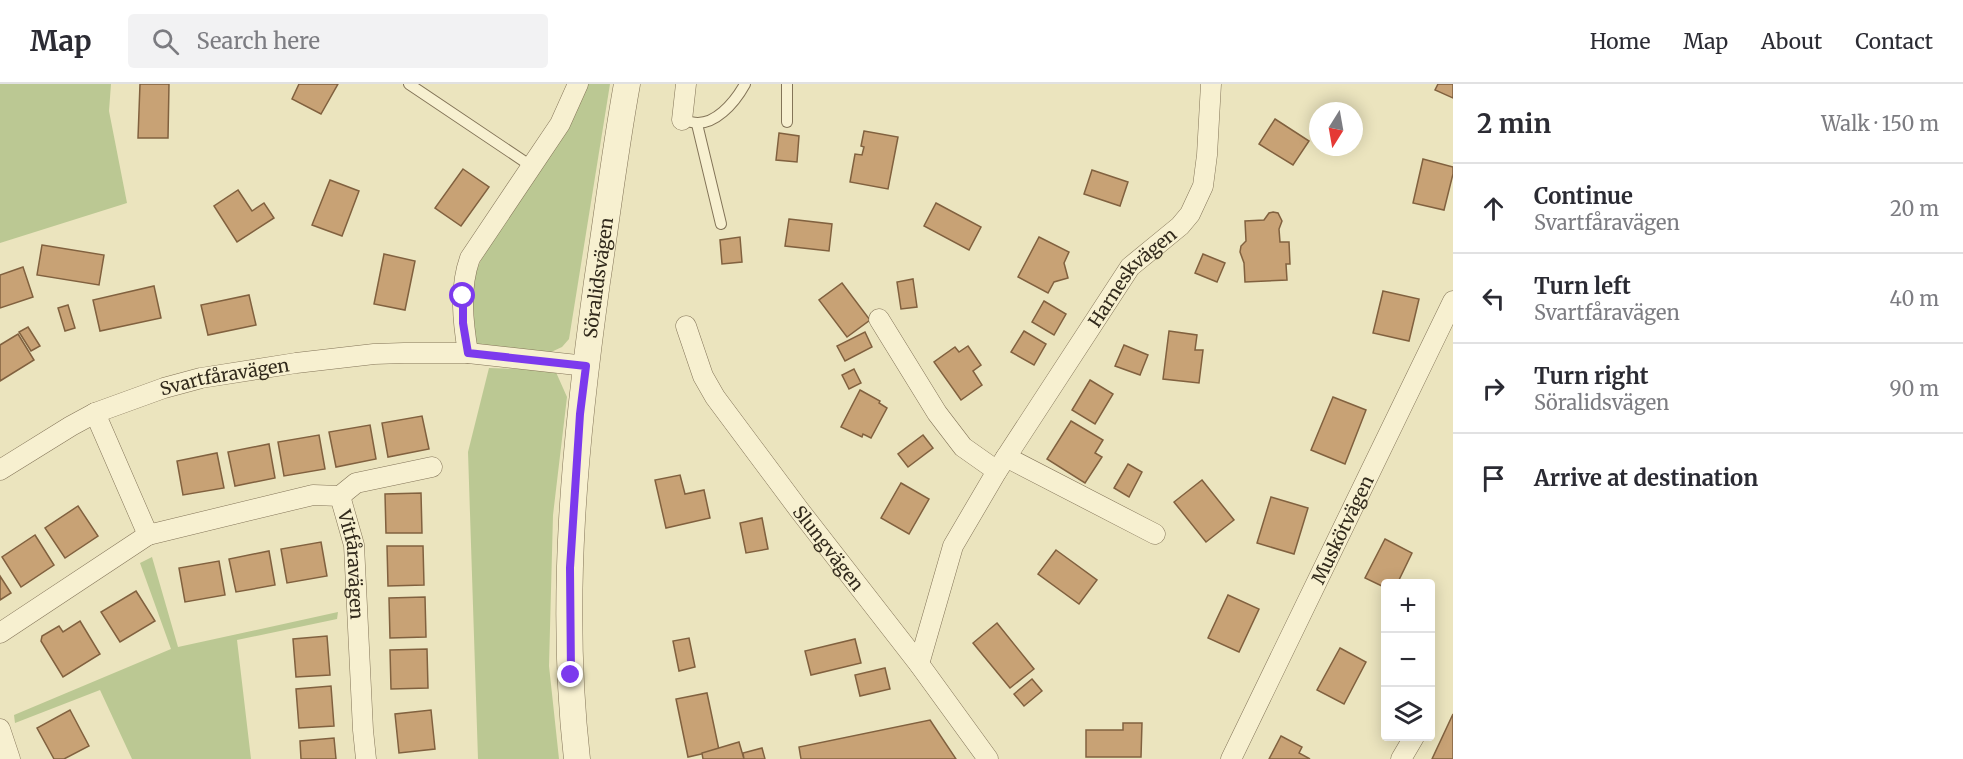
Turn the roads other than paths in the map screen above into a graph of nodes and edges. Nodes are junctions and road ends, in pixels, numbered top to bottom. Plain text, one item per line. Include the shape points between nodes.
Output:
1 (409, 84) edge
2 (578, 84) edge
3 (627, 84) edge
4 (686, 84) edge
5 (745, 84) edge
6 (786, 84) edge
7 (1211, 84) edge
8 (689, 122) junction
9 (787, 122) dead end
10 (531, 166) junction
11 (721, 224) dead end
12 (1453, 301) edge
13 (879, 319) dead end
14 (686, 326) dead end
15 (468, 353) junction
16 (586, 366) junction
17 (95, 413) junction
18 (1002, 464) junction
19 (432, 467) dead end
20 (0, 470) edge
21 (340, 496) junction
22 (1155, 534) dead end
23 (148, 535) junction
24 (0, 633) edge
25 (919, 664) junction
26 (0, 729) edge
27 (1412, 741) edge
28 (10, 759) edge
29 (366, 759) edge
30 (577, 759) edge
31 (988, 759) edge
32 (1231, 759) edge
33 (1401, 759) edge

1 - 10 lane
2 - 10 street via 560,124
3 - 16 street, Söralidsvägen
4 - 8 street
5 - 8 lane via 733,104 718,115
6 - 9 lane
7 - 18 street, Harneskvägen via 1203,186 1190,214 1130,267
8 - 11 lane
10 - 15 street via 465,271 463,323
12 - 32 street, Muskötvägen
13 - 18 street via 937,413 963,447
14 - 25 street, Slungvägen via 703,376 716,397
15 - 16 street, Svartfåravägen
15 - 17 street, Svartfåravägen via 374,354 260,368 164,388
16 - 30 street, Söralidsvägen via 570,568
17 - 20 street, Svartfåravägen
17 - 23 street
18 - 22 street
18 - 25 street, Harneskvägen via 953,546
19 - 21 street via 356,483
21 - 23 street, Vitfåravägen via 313,495
21 - 29 street, Vitfåravägen via 354,545
23 - 24 street, Vitfåravägen
25 - 31 street, Slungvägen
26 - 28 street
27 - 33 street

